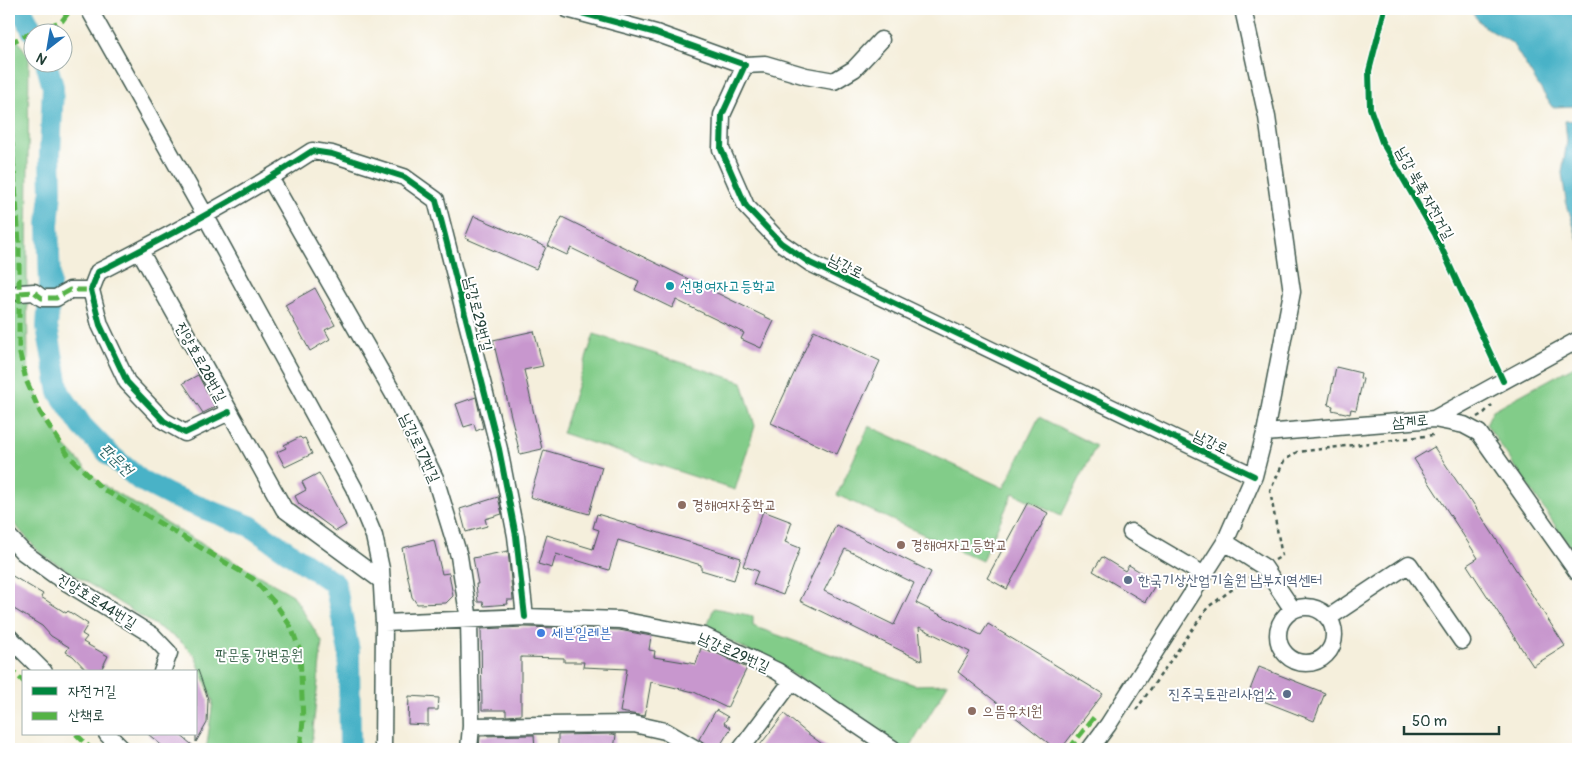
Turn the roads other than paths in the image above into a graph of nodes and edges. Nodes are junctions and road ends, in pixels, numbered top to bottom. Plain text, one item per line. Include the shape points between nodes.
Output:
1 (89, 9) edge
2 (567, 9) edge
3 (1243, 9) edge
4 (881, 40) dead end
5 (745, 65) junction
6 (270, 178) junction
7 (206, 215) junction
8 (140, 251) junction
9 (91, 290) junction
10 (20, 293) dead end
11 (1578, 340) edge
12 (229, 412) junction
13 (1435, 427) junction
14 (1264, 440) junction
15 (1254, 476) junction
16 (1131, 532) dead end
17 (9, 537) edge
18 (1225, 542) junction
19 (1578, 573) edge
20 (1204, 575) junction
21 (382, 581) junction
22 (1292, 610) junction
23 (525, 617) junction
24 (1328, 618) junction
25 (469, 620) junction
26 (384, 623) junction
27 (9, 637) edge
28 (1462, 641) dead end
29 (42, 670) edge
30 (163, 670) edge
31 (792, 681) junction
32 (471, 726) junction
33 (383, 749) edge
34 (469, 749) edge
35 (696, 749) edge
36 (741, 749) edge
37 (893, 749) edge
38 (1090, 749) edge

1 - 7 street
2 - 5 street via 656,33
3 - 14 street via 1267,117 1292,292
4 - 5 street via 854,69 834,81 765,64
5 - 15 street, 남강로 via 722,115 721,149 746,206 781,243 810,263
6 - 7 street, 남강로29번길
6 - 23 street, 남강로29번길 via 312,151 332,154 404,177 436,200 500,449 516,536
6 - 25 street, 남강로17번길 via 394,392 435,478 459,556
7 - 8 street
7 - 21 street via 354,488 374,536
8 - 9 street via 98,272
8 - 12 street, 진양호로28번길
9 - 10 street via 70,290 56,298 42,298 34,292
9 - 12 street via 100,325 127,382 164,421 185,433
11 - 13 street, 삼계로
12 - 21 street, 진양호로28번길 via 284,508
13 - 14 street, 삼계로
13 - 19 street via 1464,425 1479,432
14 - 15 street
15 - 18 street
16 - 20 street
17 - 30 street, 진양호로44번길 via 22,552 56,576 152,635 169,653
18 - 20 street
18 - 22 street via 1264,567
20 - 38 street
21 - 26 street
22 - 24 street via 1313,608
22 - 24 street via 1282,619 1277,636 1284,652 1300,662 1319,660 1332,646 1333,627
23 - 25 street, 남강로29번길
23 - 31 street, 남강로29번길 via 620,620 704,636
24 - 28 street via 1409,564
25 - 26 street, 남강로29번길
25 - 32 street, 남강로17번길
26 - 33 street
27 - 29 street
31 - 36 street
31 - 37 street, 남강로29번길
32 - 34 street, 남강로17번길
32 - 35 street via 634,724 665,731

